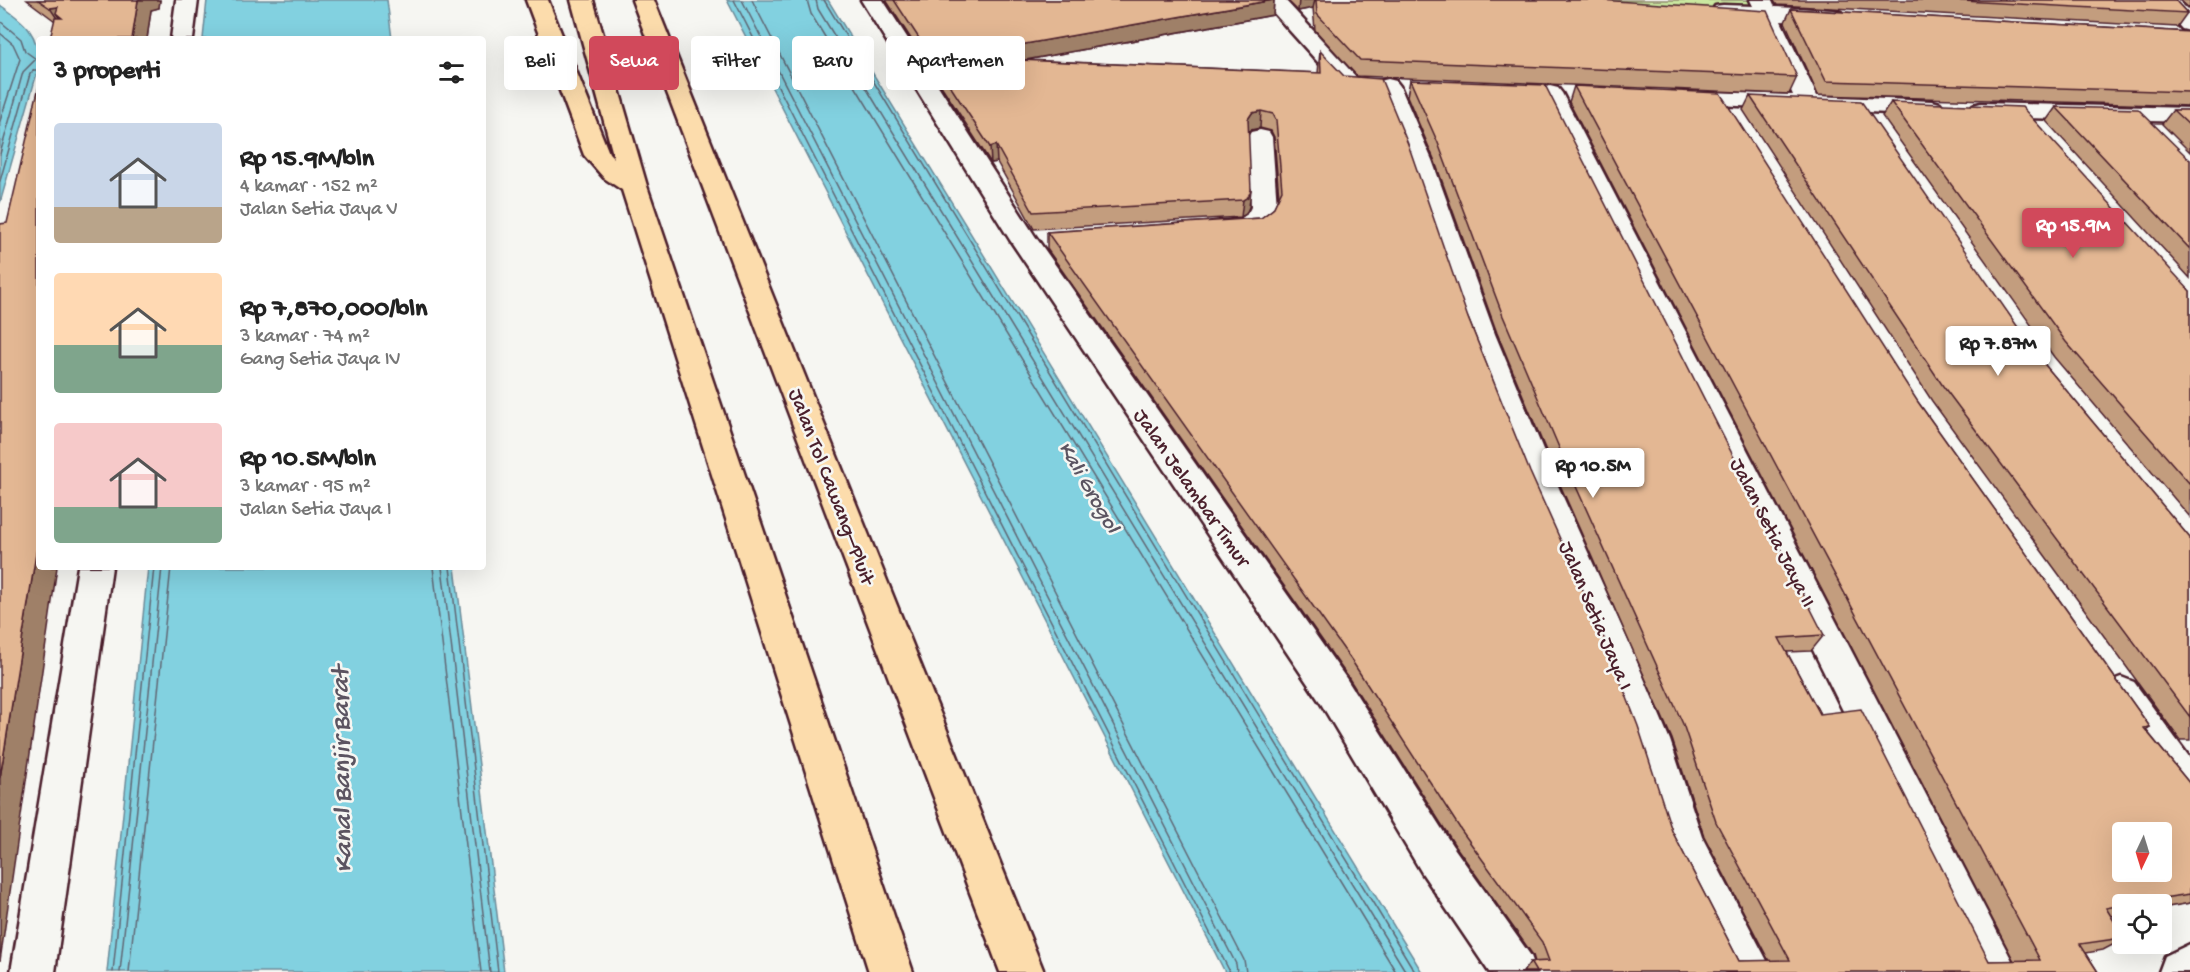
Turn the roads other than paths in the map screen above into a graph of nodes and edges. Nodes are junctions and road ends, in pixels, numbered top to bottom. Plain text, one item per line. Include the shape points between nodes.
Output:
1 (187, 0) edge
2 (537, 0) edge
3 (582, 0) edge
4 (643, 0) edge
5 (872, 0) edge
6 (1273, 0) edge
7 (2166, 0) edge
8 (1765, 7) edge
9 (1699, 9) edge
10 (1851, 18) edge
11 (2186, 32) edge
12 (182, 36) edge
13 (1550, 92) edge
14 (1664, 98) edge
15 (1722, 100) junction
16 (1808, 103) junction
17 (1860, 105) junction
18 (2135, 115) junction
19 (2190, 115) edge
20 (1738, 126) edge
21 (1878, 132) edge
22 (2156, 136) edge
23 (1260, 137) dead end
24 (634, 186) junction
25 (1190, 230) edge
26 (95, 570) edge
27 (2102, 667) edge
28 (2190, 791) edge
29 (2190, 966) edge
30 (33, 972) edge
31 (891, 972) edge
32 (1022, 972) edge
33 (1515, 972) edge
34 (1750, 972) edge
35 (1996, 972) edge
36 (2181, 972) edge

1 - 12 street
2 - 24 highway via 597,155 613,173
3 - 24 highway
4 - 32 highway, Jalan Tol Cawang–Pluit
5 - 33 street, Jalan Jelambar Timur via 1036,240 1333,690 1437,859
6 - 34 street, Jalan Setia Jaya I via 1349,85 1399,86 1419,160 1480,334 1650,740 1684,844
7 - 11 street
8 - 9 street
8 - 10 street
8 - 16 street
13 - 35 street, Jalan Setia Jaya II
14 - 15 street
15 - 16 street
15 - 20 street
16 - 17 street
17 - 18 street via 1957,109 2030,122
17 - 21 street
18 - 19 street
18 - 22 street
23 - 25 street via 1264,207 1260,219 1249,227
24 - 31 highway
26 - 30 street
27 - 28 street
29 - 36 street

